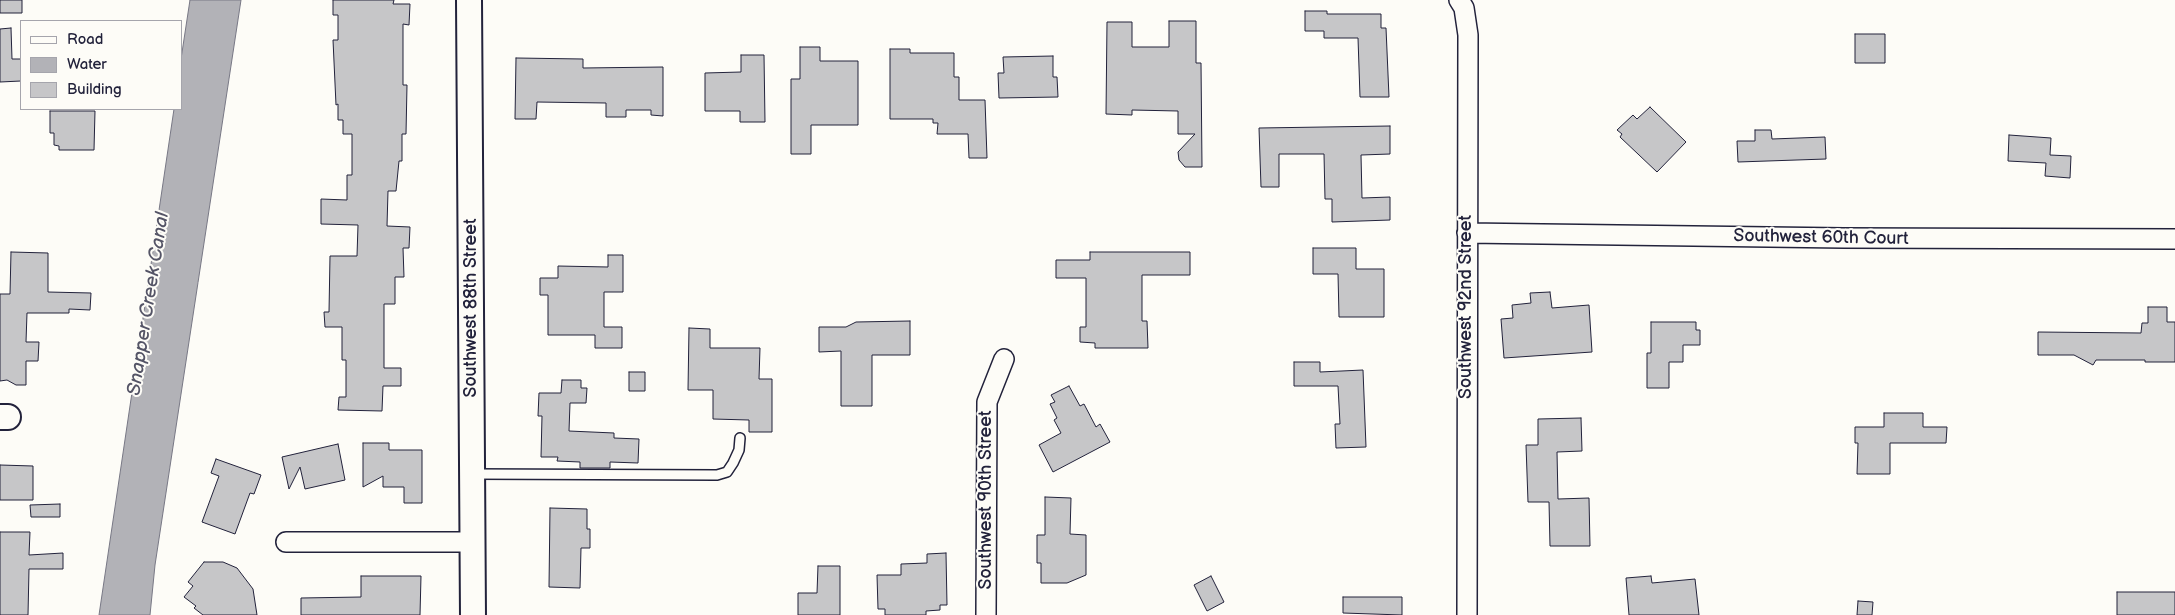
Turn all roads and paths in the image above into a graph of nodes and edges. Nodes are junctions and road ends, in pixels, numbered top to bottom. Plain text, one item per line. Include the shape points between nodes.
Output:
1 (469, 0) edge
2 (1459, 0) edge
3 (1467, 233) junction
4 (2175, 239) edge
5 (1004, 359) dead end
6 (740, 438) dead end
7 (472, 474) junction
8 (286, 542) dead end
9 (472, 542) junction
10 (473, 615) edge
11 (986, 615) edge
12 (1467, 615) edge

1 - 7 street, Southwest 88th Street
2 - 3 street, Southwest 92nd Street via 1464,8 1468,35
3 - 4 street, Southwest 60th Court
3 - 12 street, Southwest 92nd Street
5 - 11 street, Southwest 90th Street via 987,402
6 - 7 lane via 733,463 727,472 717,475
7 - 9 street, Southwest 88th Street
8 - 9 street
9 - 10 street, Southwest 88th Street

